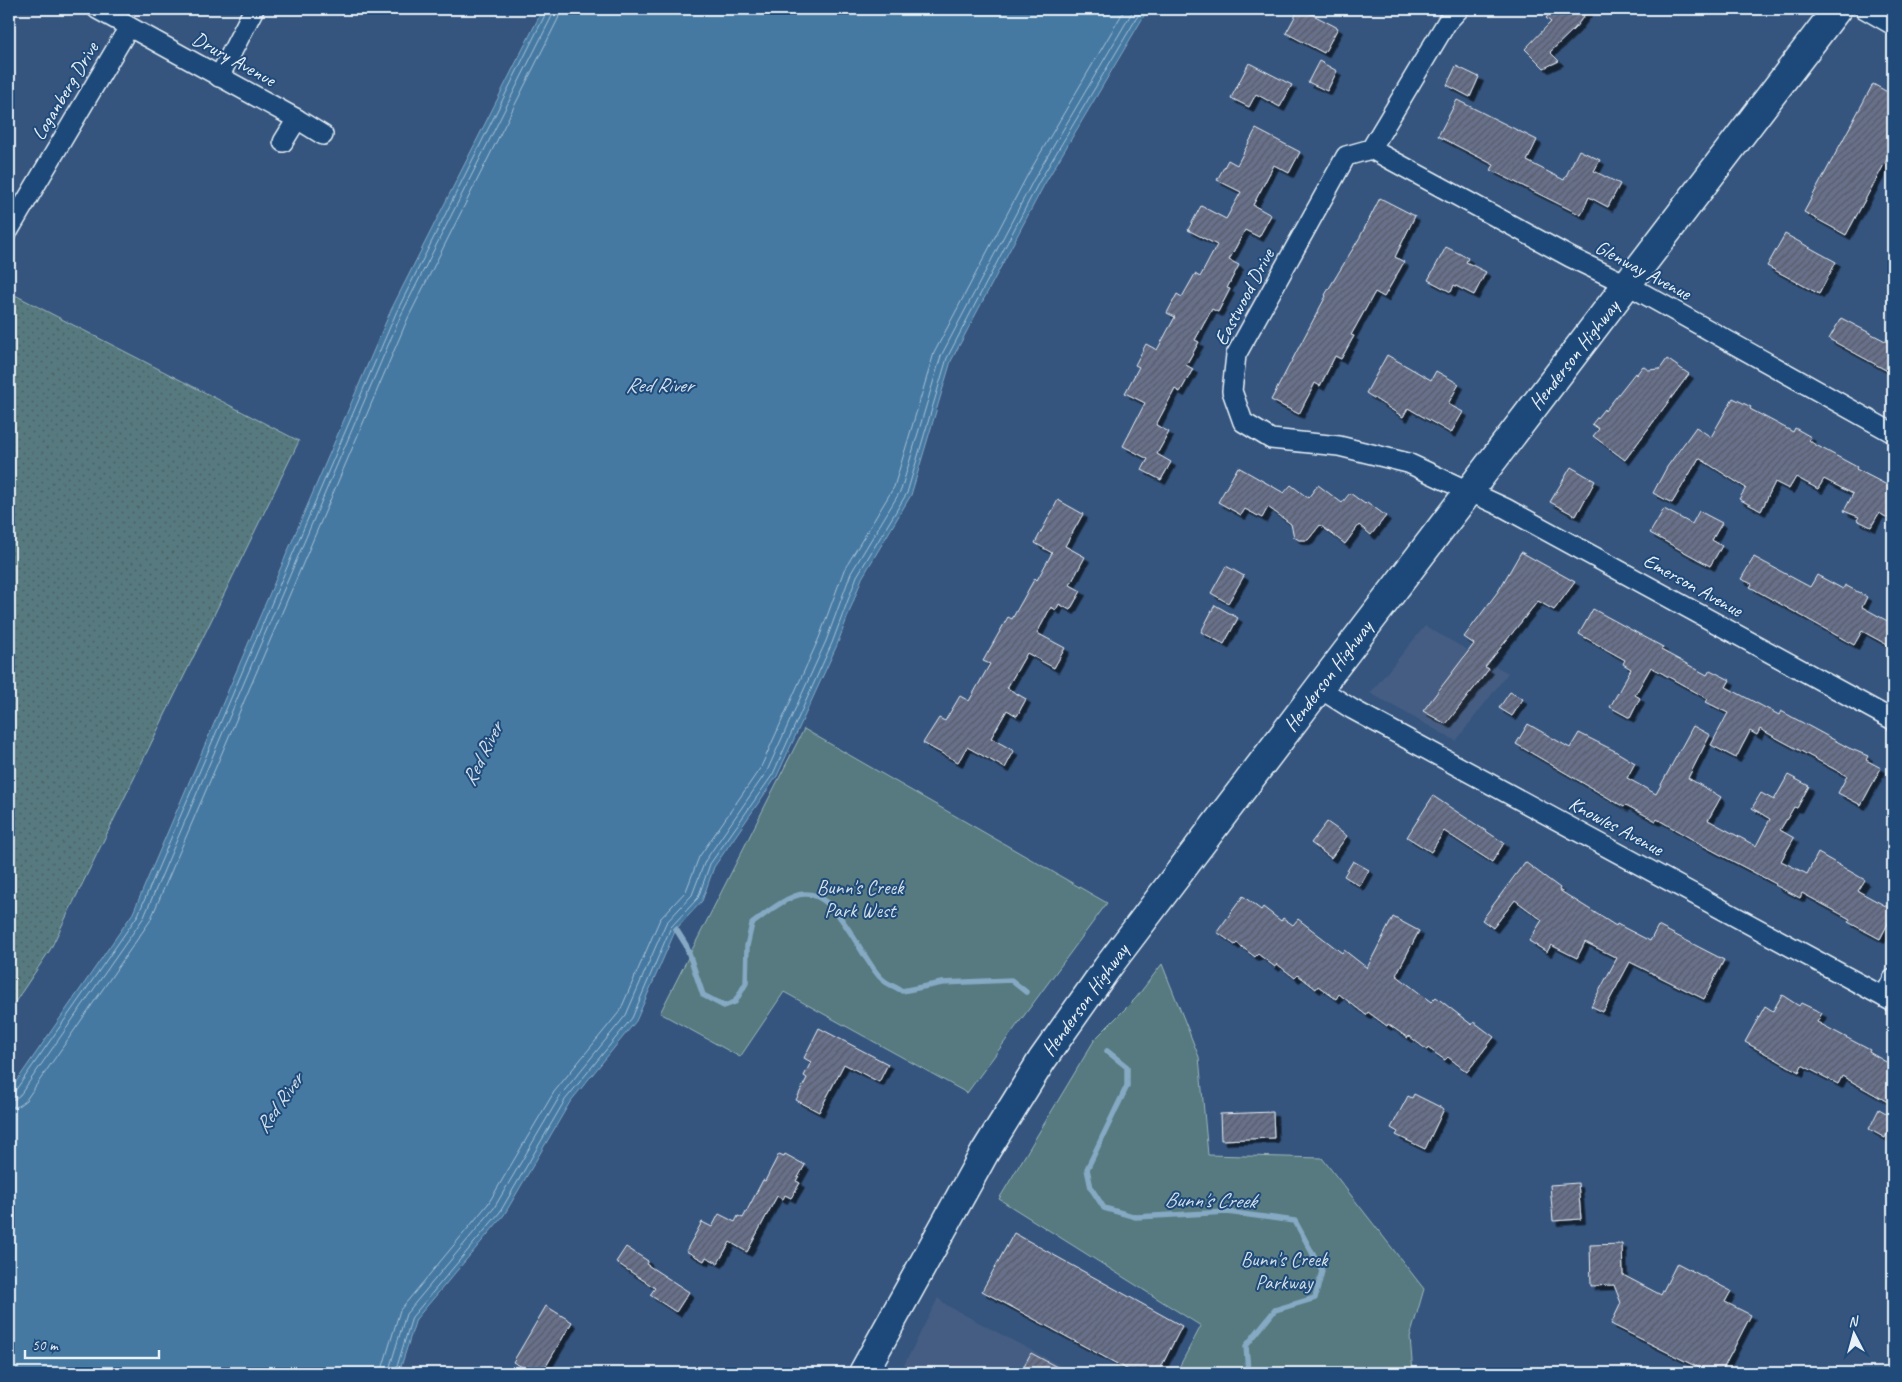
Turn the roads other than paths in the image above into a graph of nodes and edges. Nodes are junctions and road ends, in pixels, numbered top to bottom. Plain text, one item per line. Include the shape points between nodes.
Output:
1 (97, 9) edge
2 (254, 9) edge
3 (1459, 9) edge
4 (1837, 9) edge
5 (1865, 9) edge
6 (1893, 25) edge
7 (129, 27) junction
8 (219, 77) junction
9 (298, 119) junction
10 (323, 135) dead end
11 (283, 142) dead end
12 (1371, 148) junction
13 (9, 230) edge
14 (1628, 285) junction
15 (1893, 433) edge
16 (1469, 492) junction
17 (1319, 688) junction
18 (1893, 720) edge
19 (1893, 979) edge
20 (1889, 1000) edge
21 (863, 1373) edge

1 - 7 street, Drury Avenue
2 - 8 street
3 - 12 street via 1447,22
4 - 14 main road, Henderson Highway
5 - 6 street
7 - 8 street, Drury Avenue
7 - 13 street, Loganberg Drive
8 - 9 street, Drury Avenue
9 - 10 street, Drury Avenue
9 - 11 street
12 - 14 street, Glenway Avenue via 1570,257
12 - 16 street, Eastwood Drive via 1346,156 1236,355 1232,391 1243,422 1271,439 1339,446 1408,463
14 - 15 street, Glenway Avenue
14 - 16 main road, Henderson Highway
16 - 17 main road, Henderson Highway
16 - 18 street, Emerson Avenue via 1505,508
17 - 20 street, Knowles Avenue via 1352,709
17 - 21 main road, Henderson Highway via 1042,1060 985,1152
19 - 20 street

